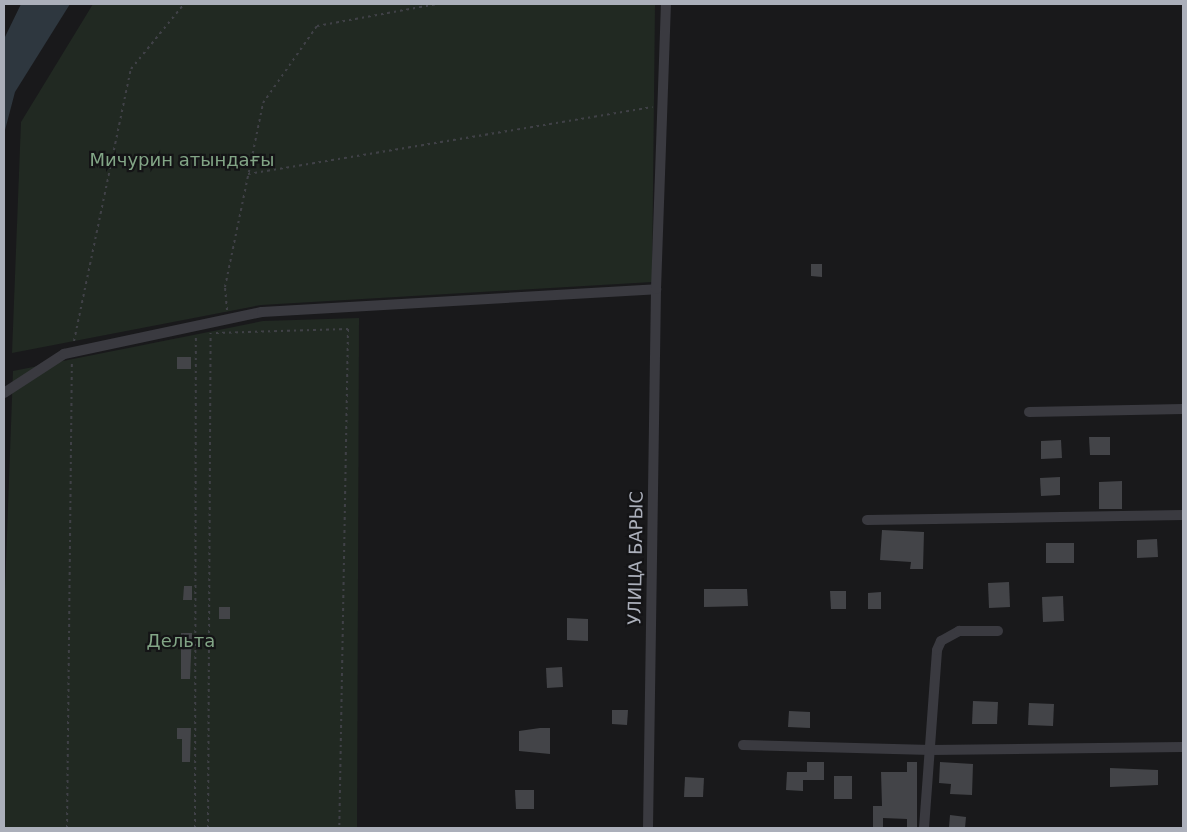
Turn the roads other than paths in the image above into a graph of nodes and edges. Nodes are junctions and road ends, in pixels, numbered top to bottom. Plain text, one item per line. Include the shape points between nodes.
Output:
1 (666, 4) edge
2 (656, 289) junction
3 (4, 393) edge
4 (1183, 409) edge
5 (1028, 412) dead end
6 (1183, 516) edge
7 (867, 520) dead end
8 (998, 631) dead end
9 (743, 745) dead end
10 (1183, 748) edge
11 (931, 750) junction
12 (648, 828) edge
13 (924, 828) edge

1 - 2 street, УЛИЦА БАРЫС
2 - 3 street via 262,312 228,319 211,328 196,326 72,351
2 - 12 street, УЛИЦА БАРЫС
4 - 5 street
6 - 7 street
8 - 11 street via 959,631 941,641 935,663
9 - 11 street
10 - 11 street
11 - 13 street

